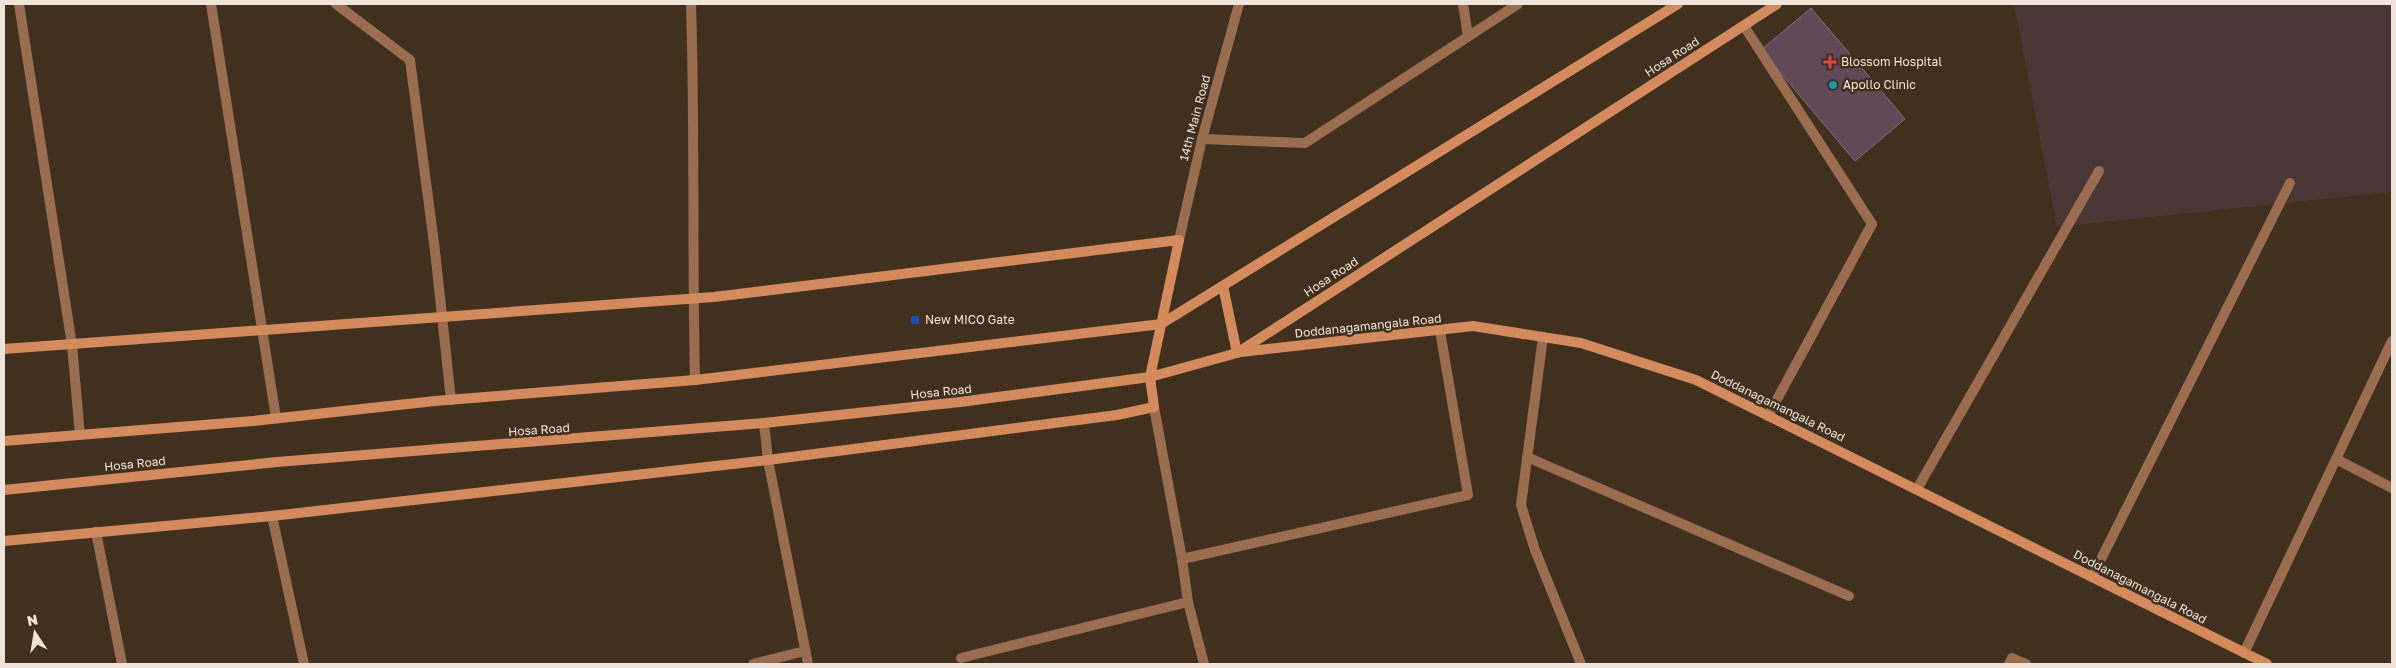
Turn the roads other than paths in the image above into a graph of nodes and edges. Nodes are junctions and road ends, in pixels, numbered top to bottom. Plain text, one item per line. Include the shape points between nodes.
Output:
1 (19, 4) edge
2 (211, 4) edge
3 (336, 4) edge
4 (691, 4) edge
5 (1239, 4) edge
6 (1463, 4) edge
7 (1518, 4) edge
8 (1678, 4) edge
9 (1778, 4) edge
10 (1744, 26) junction
11 (1468, 36) junction
12 (1202, 140) junction
13 (2099, 171) dead end
14 (2290, 183) dead end
15 (1179, 240) junction
16 (1223, 286) junction
17 (693, 298) junction
18 (442, 316) junction
19 (1161, 324) junction
20 (264, 330) junction
21 (1440, 331) junction
22 (1544, 337) junction
23 (72, 345) junction
24 (2391, 348) edge
25 (4, 350) edge
26 (1237, 353) junction
27 (1150, 377) junction
28 (695, 380) junction
29 (451, 400) junction
30 (1154, 408) junction
31 (1768, 416) junction
32 (276, 418) junction
33 (764, 423) junction
34 (80, 435) junction
35 (4, 441) edge
36 (1527, 457) junction
37 (2336, 459) junction
38 (768, 460) junction
39 (2392, 488) edge
40 (1916, 489) junction
41 (4, 490) edge
42 (272, 516) junction
43 (96, 532) junction
44 (4, 541) edge
45 (1182, 559) junction
46 (2092, 577) junction
47 (1849, 596) dead end
48 (1188, 602) junction
49 (805, 651) junction
50 (2244, 653) junction
51 (962, 658) dead end
52 (122, 664) edge
53 (304, 664) edge
54 (753, 664) edge
55 (808, 664) edge
56 (1204, 664) edge
57 (1581, 664) edge
58 (2009, 664) edge
59 (2026, 664) edge
60 (2266, 664) edge

1 - 23 street
2 - 20 street
3 - 18 street via 410,60
4 - 17 street
5 - 12 street, 14th Main Road
6 - 11 street
7 - 11 street
8 - 16 street
9 - 10 street, Hosa Road
10 - 26 street, Hosa Road
10 - 31 street via 1872,224
11 - 12 street via 1305,144
12 - 15 street, 14th Main Road
13 - 40 street
14 - 46 street
15 - 17 street
15 - 19 street
16 - 19 street
16 - 26 street
17 - 18 street
17 - 28 street
18 - 20 street
18 - 29 street
19 - 27 street
19 - 28 street
20 - 23 street
20 - 32 street
21 - 22 street, Doddanagamangala Road via 1473,326
21 - 26 street, Doddanagamangala Road
21 - 45 street via 1468,494
22 - 31 street, Doddanagamangala Road via 1581,343 1696,380
22 - 36 street
23 - 25 street
23 - 34 street
24 - 37 street
26 - 27 street, Hosa Road
27 - 30 street
27 - 33 street, Hosa Road via 1022,395
28 - 29 street
29 - 32 street
30 - 38 street
30 - 45 street
31 - 40 street, Doddanagamangala Road
32 - 34 street
33 - 38 street
33 - 41 street, Hosa Road via 277,462
34 - 35 street
36 - 47 street
36 - 57 street via 1521,505
37 - 39 street
37 - 50 street
38 - 42 street
38 - 49 street
40 - 46 street, Doddanagamangala Road
42 - 43 street
42 - 53 street
43 - 44 street
43 - 52 street
45 - 48 street
46 - 50 street, Doddanagamangala Road
48 - 51 street
48 - 56 street
49 - 54 street
49 - 55 street
50 - 60 street, Doddanagamangala Road
58 - 59 street via 2012,658

